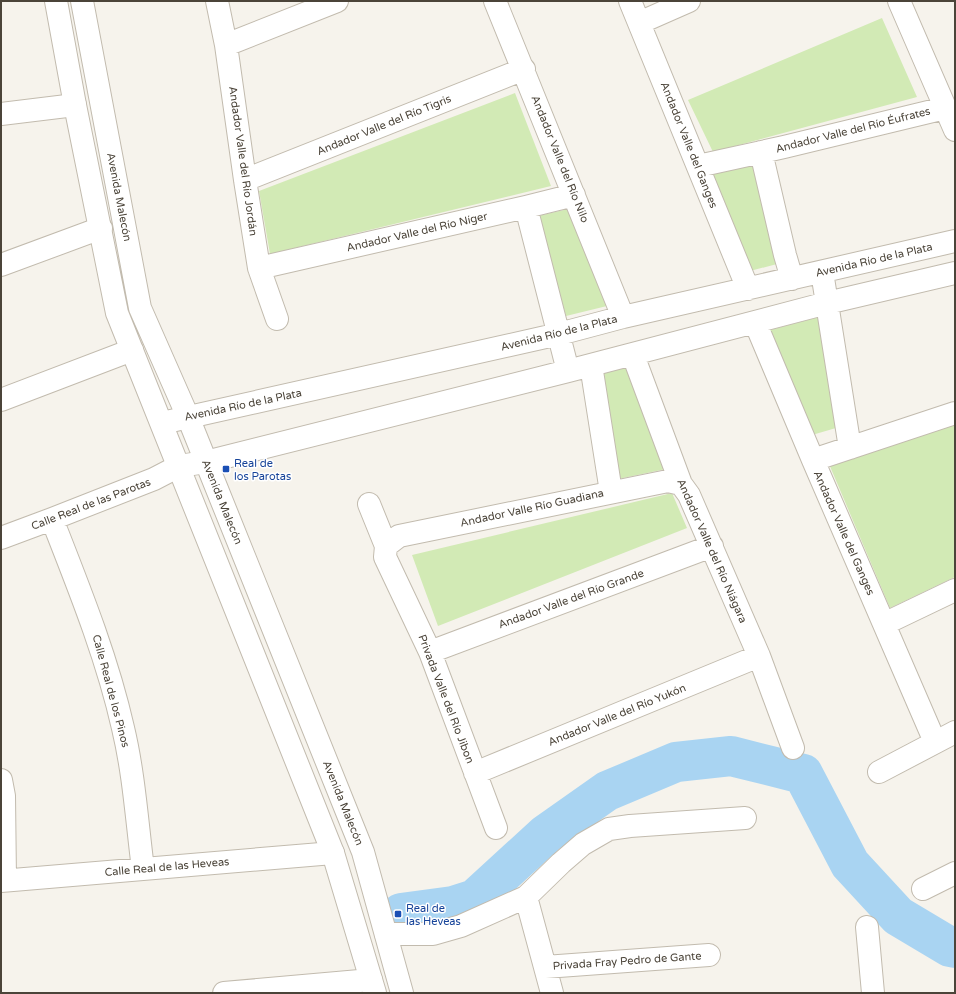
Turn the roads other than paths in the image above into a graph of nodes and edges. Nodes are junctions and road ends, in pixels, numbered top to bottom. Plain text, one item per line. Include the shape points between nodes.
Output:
1 (56, 1) edge
2 (82, 1) edge
3 (217, 1) edge
4 (337, 1) edge
5 (495, 1) edge
6 (630, 1) edge
7 (689, 1) edge
8 (899, 1) edge
9 (639, 23) junction
10 (226, 45) junction
11 (524, 69) junction
12 (75, 105) junction
13 (945, 108) junction
14 (1, 114) edge
15 (955, 130) edge
16 (761, 152) junction
17 (698, 166) junction
18 (245, 180) junction
19 (574, 195) junction
20 (526, 207) junction
21 (101, 228) junction
22 (955, 241) edge
23 (1, 265) edge
24 (259, 268) junction
25 (822, 272) junction
26 (955, 273) edge
27 (792, 279) junction
28 (748, 289) junction
29 (827, 303) junction
30 (623, 317) junction
31 (277, 319) dead end
32 (755, 322) junction
33 (559, 334) junction
34 (132, 350) junction
35 (632, 355) junction
36 (591, 365) junction
37 (568, 371) junction
38 (1, 400) edge
39 (955, 413) edge
40 (188, 417) junction
41 (162, 423) junction
42 (850, 448) junction
43 (812, 460) junction
44 (206, 462) junction
45 (178, 466) junction
46 (681, 484) junction
47 (611, 492) junction
48 (369, 504) dead end
49 (52, 519) junction
50 (1, 538) edge
51 (386, 546) junction
52 (712, 546) junction
53 (955, 590) edge
54 (884, 624) junction
55 (430, 652) junction
56 (759, 656) junction
57 (955, 732) edge
58 (936, 742) junction
59 (793, 748) dead end
60 (324, 754) junction
61 (297, 763) junction
62 (879, 772) dead end
63 (475, 773) junction
64 (1, 780) edge
65 (745, 818) dead end
66 (496, 828) dead end
67 (333, 853) junction
68 (143, 869) junction
69 (955, 873) edge
70 (3, 880) edge
71 (923, 889) dead end
72 (526, 897) junction
73 (867, 927) dead end
74 (386, 934) junction
75 (709, 955) dead end
76 (545, 967) junction
77 (373, 987) edge
78 (224, 993) edge
79 (402, 993) edge
80 (552, 993) edge
81 (873, 993) edge

1 - 12 street
2 - 40 street, Avenida Malecón via 140,308
3 - 10 street, Andador Valle del Río Jordán
4 - 10 street
5 - 11 street, Andador Valle del Río Nilo
6 - 9 street, Andador Valle del Ganges
7 - 9 street
8 - 13 street
9 - 17 street, Andador Valle del Ganges
10 - 18 street, Andador Valle del Río Jordán
11 - 18 street, Andador Valle del Río Tigris
11 - 19 street, Andador Valle del Río Nilo
12 - 14 street
12 - 21 street
13 - 15 street
13 - 16 street, Andador Valle del Río Éufrates
16 - 17 street, Andador Valle del Río Éufrates
16 - 27 street
17 - 28 street, Andador Valle del Ganges
18 - 24 street, Andador Valle del Río Jordán
19 - 20 street, Andador Valle del Río Níger
19 - 30 street, Andador Valle del Río Nilo
20 - 24 street, Andador Valle del Río Níger
20 - 33 street
21 - 23 street
21 - 34 street via 117,313
22 - 25 street, Avenida Río de la Plata
24 - 31 street, Andador Valle del Río Jordán
25 - 27 street, Avenida Río de la Plata
25 - 29 street
26 - 29 street
27 - 28 street, Avenida Río de la Plata
28 - 30 street, Avenida Río de la Plata
29 - 32 street
29 - 42 street
30 - 33 street, Avenida Río de la Plata
32 - 35 street
32 - 43 street, Andador Valle del Ganges
33 - 37 street
33 - 40 street, Avenida Río de la Plata
34 - 38 street
34 - 41 street
35 - 36 street
35 - 46 street, Andador Valle del Río Niágara
36 - 37 street
36 - 47 street
37 - 44 street
39 - 42 street
40 - 41 street, Avenida Río de la Plata
40 - 44 street, Avenida Malecón
41 - 45 street
42 - 43 street
43 - 54 street, Andador Valle del Ganges
44 - 45 street
44 - 60 street, Avenida Malecón
45 - 49 street, Calle Real de las Parotas via 154,479
45 - 61 street
46 - 47 street, Andador Valle Río Guadiana via 668,481
46 - 52 street, Andador Valle del Río Niágara via 689,495
47 - 51 street, Andador Valle Río Guadiana via 399,536
48 - 51 street, Privada Valle del Río Jibon
49 - 50 street, Calle Real de las Parotas
49 - 68 street, Calle Real de los Pinos via 93,628 124,728
51 - 55 street, Privada Valle del Río Jibon via 385,558
52 - 55 street, Andador Valle del Río Grande
52 - 56 street, Andador Valle del Río Niágara
53 - 54 street
54 - 58 street, Andador Valle del Ganges
55 - 63 street, Privada Valle del Río Jibon
56 - 59 street, Andador Valle del Río Niágara
56 - 63 street, Andador Valle del Río Yukón
57 - 58 street
58 - 62 street
60 - 61 street
60 - 74 street, Avenida Malecón via 363,852
61 - 67 street
63 - 66 street, Privada Valle del Río Jibon
64 - 70 street via 4,796
65 - 72 street via 609,829 583,844
67 - 68 street, Calle Real de las Heveas
67 - 77 street
68 - 70 street, Calle Real de las Heveas
69 - 71 street
72 - 74 street via 461,926 433,934
72 - 76 street
73 - 81 street
74 - 79 street, Avenida Malecón
75 - 76 street, Privada Fray Pedro de Gante
76 - 80 street
77 - 78 street

